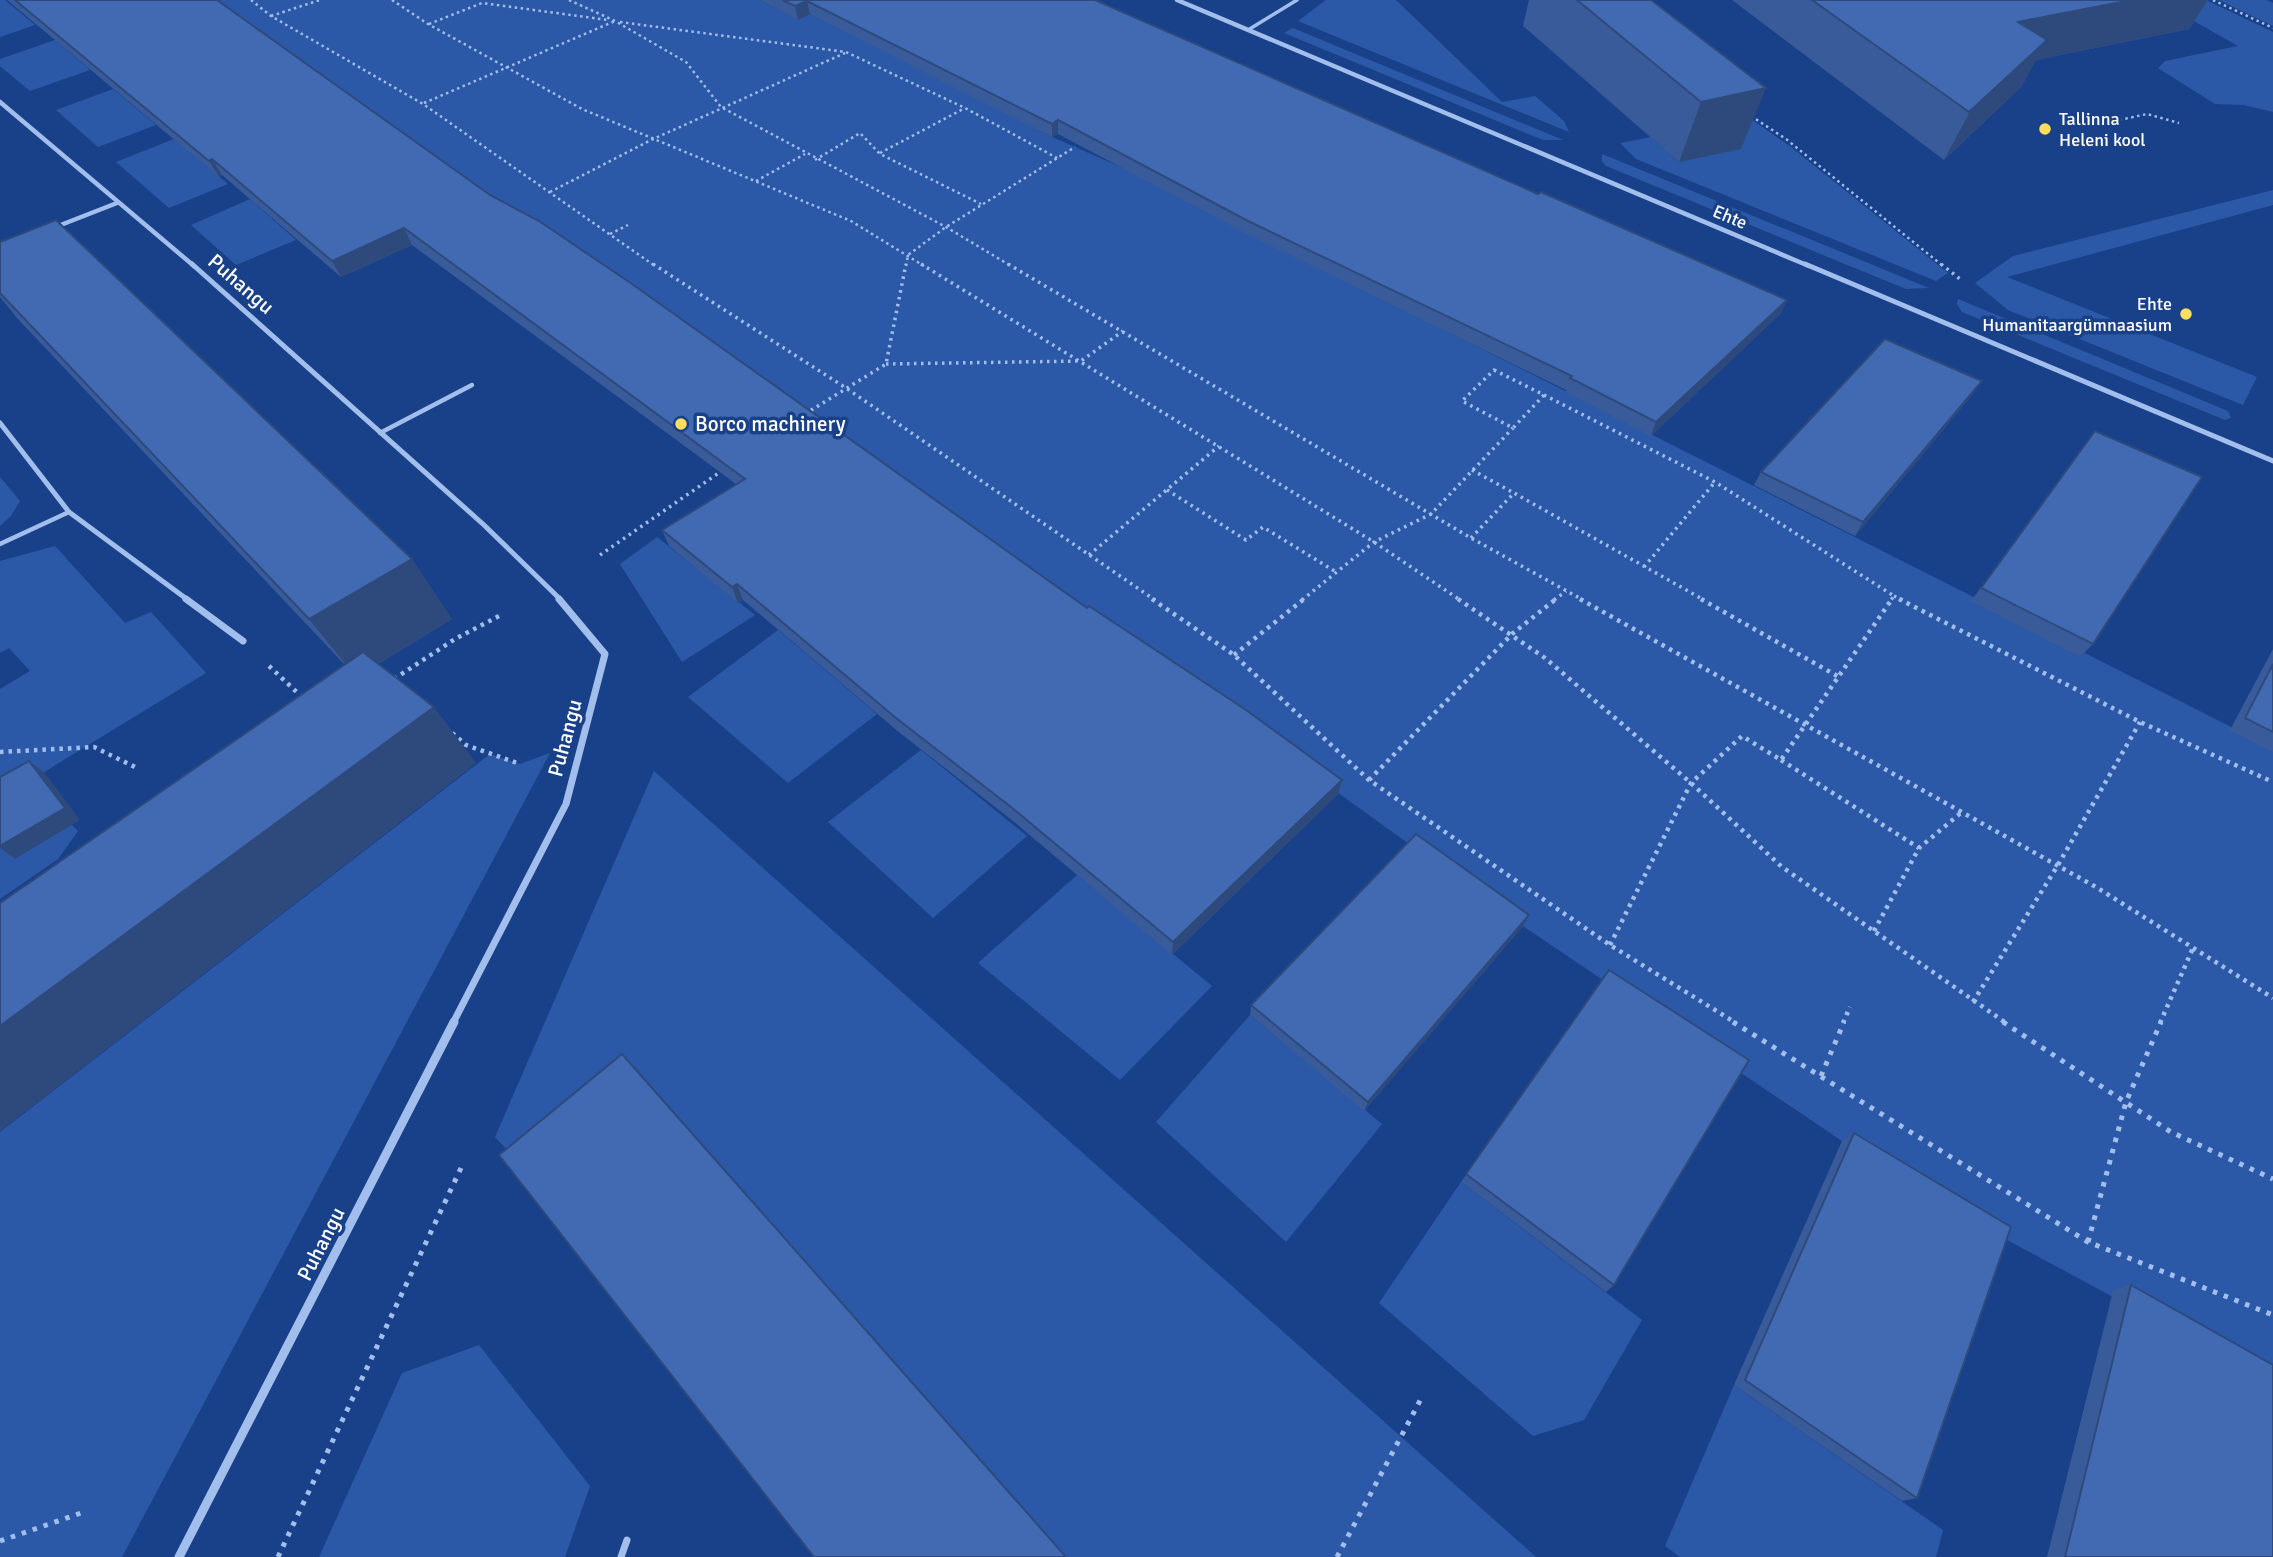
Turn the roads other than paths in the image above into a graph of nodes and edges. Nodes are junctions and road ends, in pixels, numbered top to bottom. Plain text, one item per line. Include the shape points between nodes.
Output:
1 (1177, 0) edge
2 (1297, 0) edge
3 (1248, 30) junction
4 (0, 102) edge
5 (117, 203) junction
6 (52, 228) edge
7 (472, 385) dead end
8 (0, 423) edge
9 (380, 433) junction
10 (2273, 461) edge
11 (69, 512) junction
12 (0, 544) edge
13 (243, 641) road end
14 (627, 1540) dead end
15 (180, 1557) edge
16 (621, 1557) edge

1 - 3 street, Ehte
2 - 3 lane
3 - 10 street, Ehte
4 - 5 street, Puhangu
5 - 6 street
5 - 9 street, Puhangu via 217,285
7 - 9 lane
8 - 11 street
9 - 15 street, Puhangu via 549,586 605,654 566,804
11 - 12 lane
11 - 13 street
14 - 16 lane

